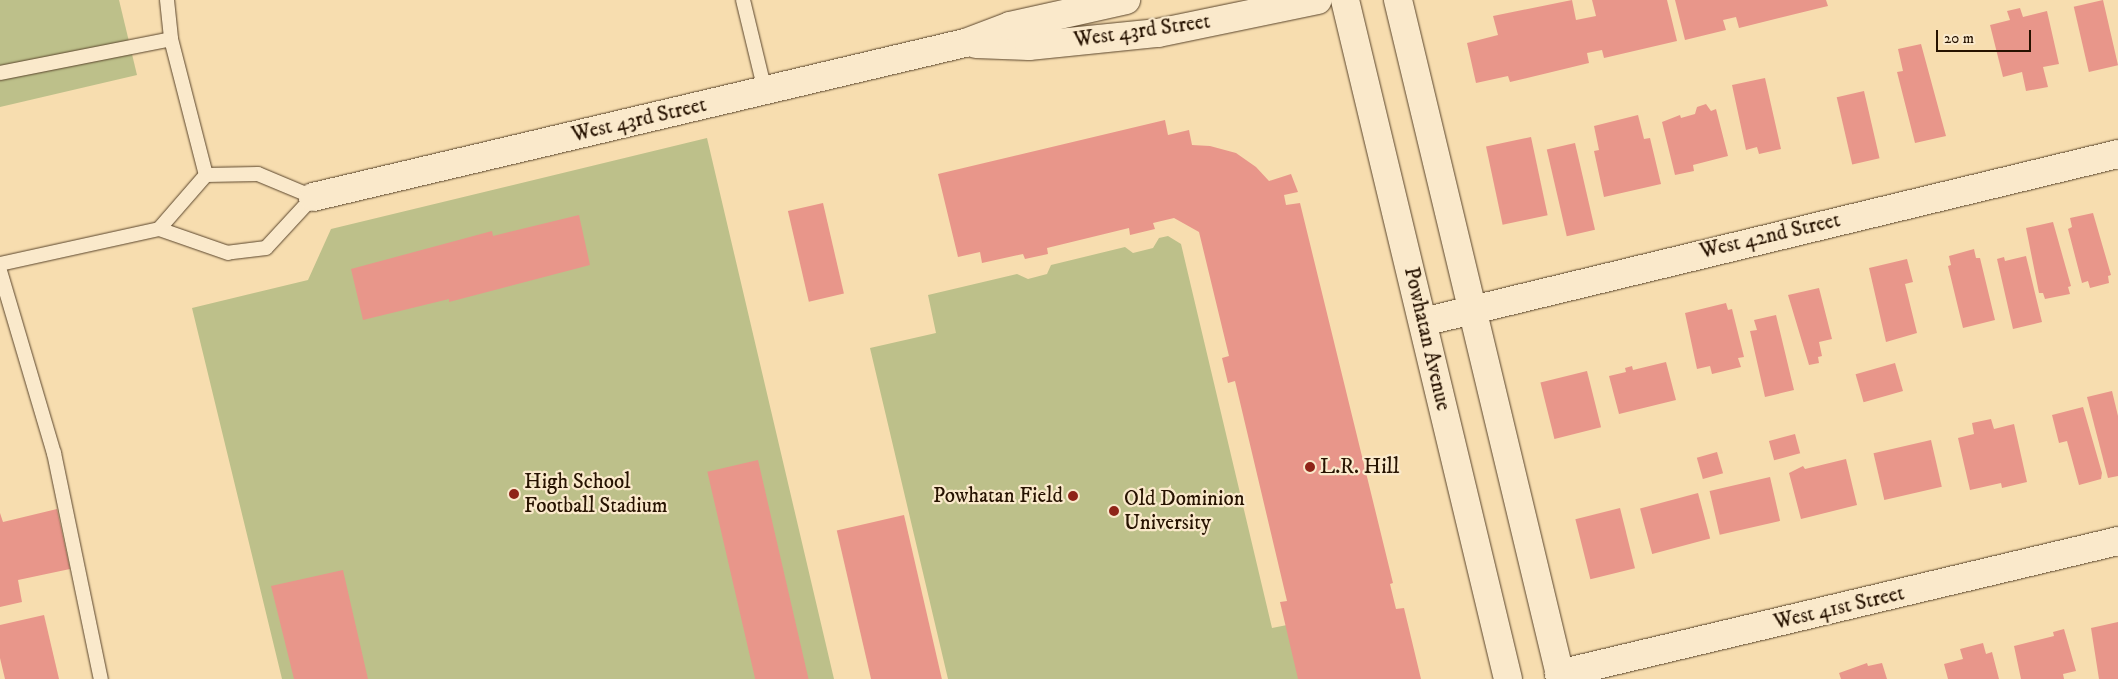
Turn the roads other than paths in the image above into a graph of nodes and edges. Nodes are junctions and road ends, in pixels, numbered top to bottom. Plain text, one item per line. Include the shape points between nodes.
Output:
1 (167, 0) edge
2 (743, 0) edge
3 (1126, 0) edge
4 (1318, 0) edge
5 (1345, 0) edge
6 (1398, 0) edge
7 (171, 39) junction
8 (965, 43) junction
9 (0, 73) edge
10 (765, 91) junction
11 (2118, 154) edge
12 (206, 175) junction
13 (313, 197) junction
14 (159, 230) junction
15 (0, 264) edge
16 (0, 270) edge
17 (1472, 310) junction
18 (1423, 322) junction
19 (2118, 541) edge
20 (1560, 677) edge
21 (101, 679) edge
22 (1508, 679) edge

1 - 7 lane
2 - 10 lane
3 - 8 street, West 43rd Street via 1010,26
4 - 8 street, West 43rd Street via 1158,33 1029,46
5 - 18 street, Powhatan Avenue
6 - 17 street
7 - 9 lane
7 - 12 lane
8 - 10 street, West 43rd Street
10 - 13 street, West 43rd Street
11 - 17 street, West 42nd Street
12 - 13 lane via 258,174
12 - 14 lane
13 - 14 lane via 266,248 228,253
14 - 15 lane
16 - 21 lane via 54,453
17 - 18 street, West 42nd Street
17 - 20 street
18 - 22 street, Powhatan Avenue
19 - 20 street, West 41st Street

